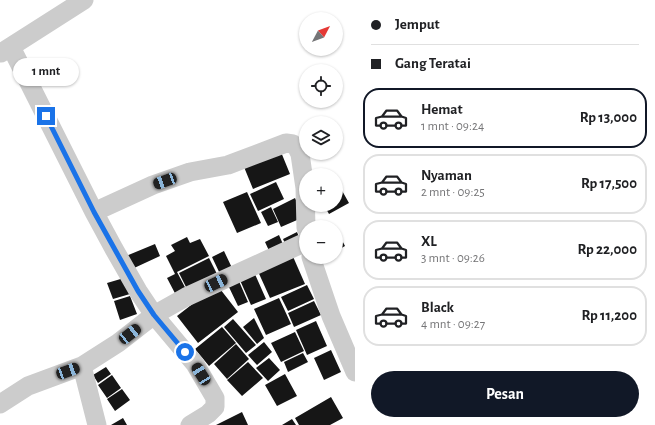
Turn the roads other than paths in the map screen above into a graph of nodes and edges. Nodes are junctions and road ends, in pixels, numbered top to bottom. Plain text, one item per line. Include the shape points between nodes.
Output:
1 (84, 0) edge
2 (6, 50) edge
3 (94, 212) junction
4 (306, 220) edge
5 (299, 245) edge
6 (313, 264) edge
7 (154, 315) junction
8 (82, 366) junction
9 (355, 372) edge
10 (0, 404) edge
11 (97, 425) edge
12 (190, 425) edge

1 - 2 street
2 - 3 street
3 - 4 street via 153,185 190,172 228,165 286,143 293,144 300,154 305,188
3 - 7 street
5 - 7 street via 186,297
6 - 9 street via 331,316
7 - 8 street via 118,343
7 - 12 street via 195,364 215,398 215,407 212,411
8 - 10 street via 28,386
8 - 11 street

